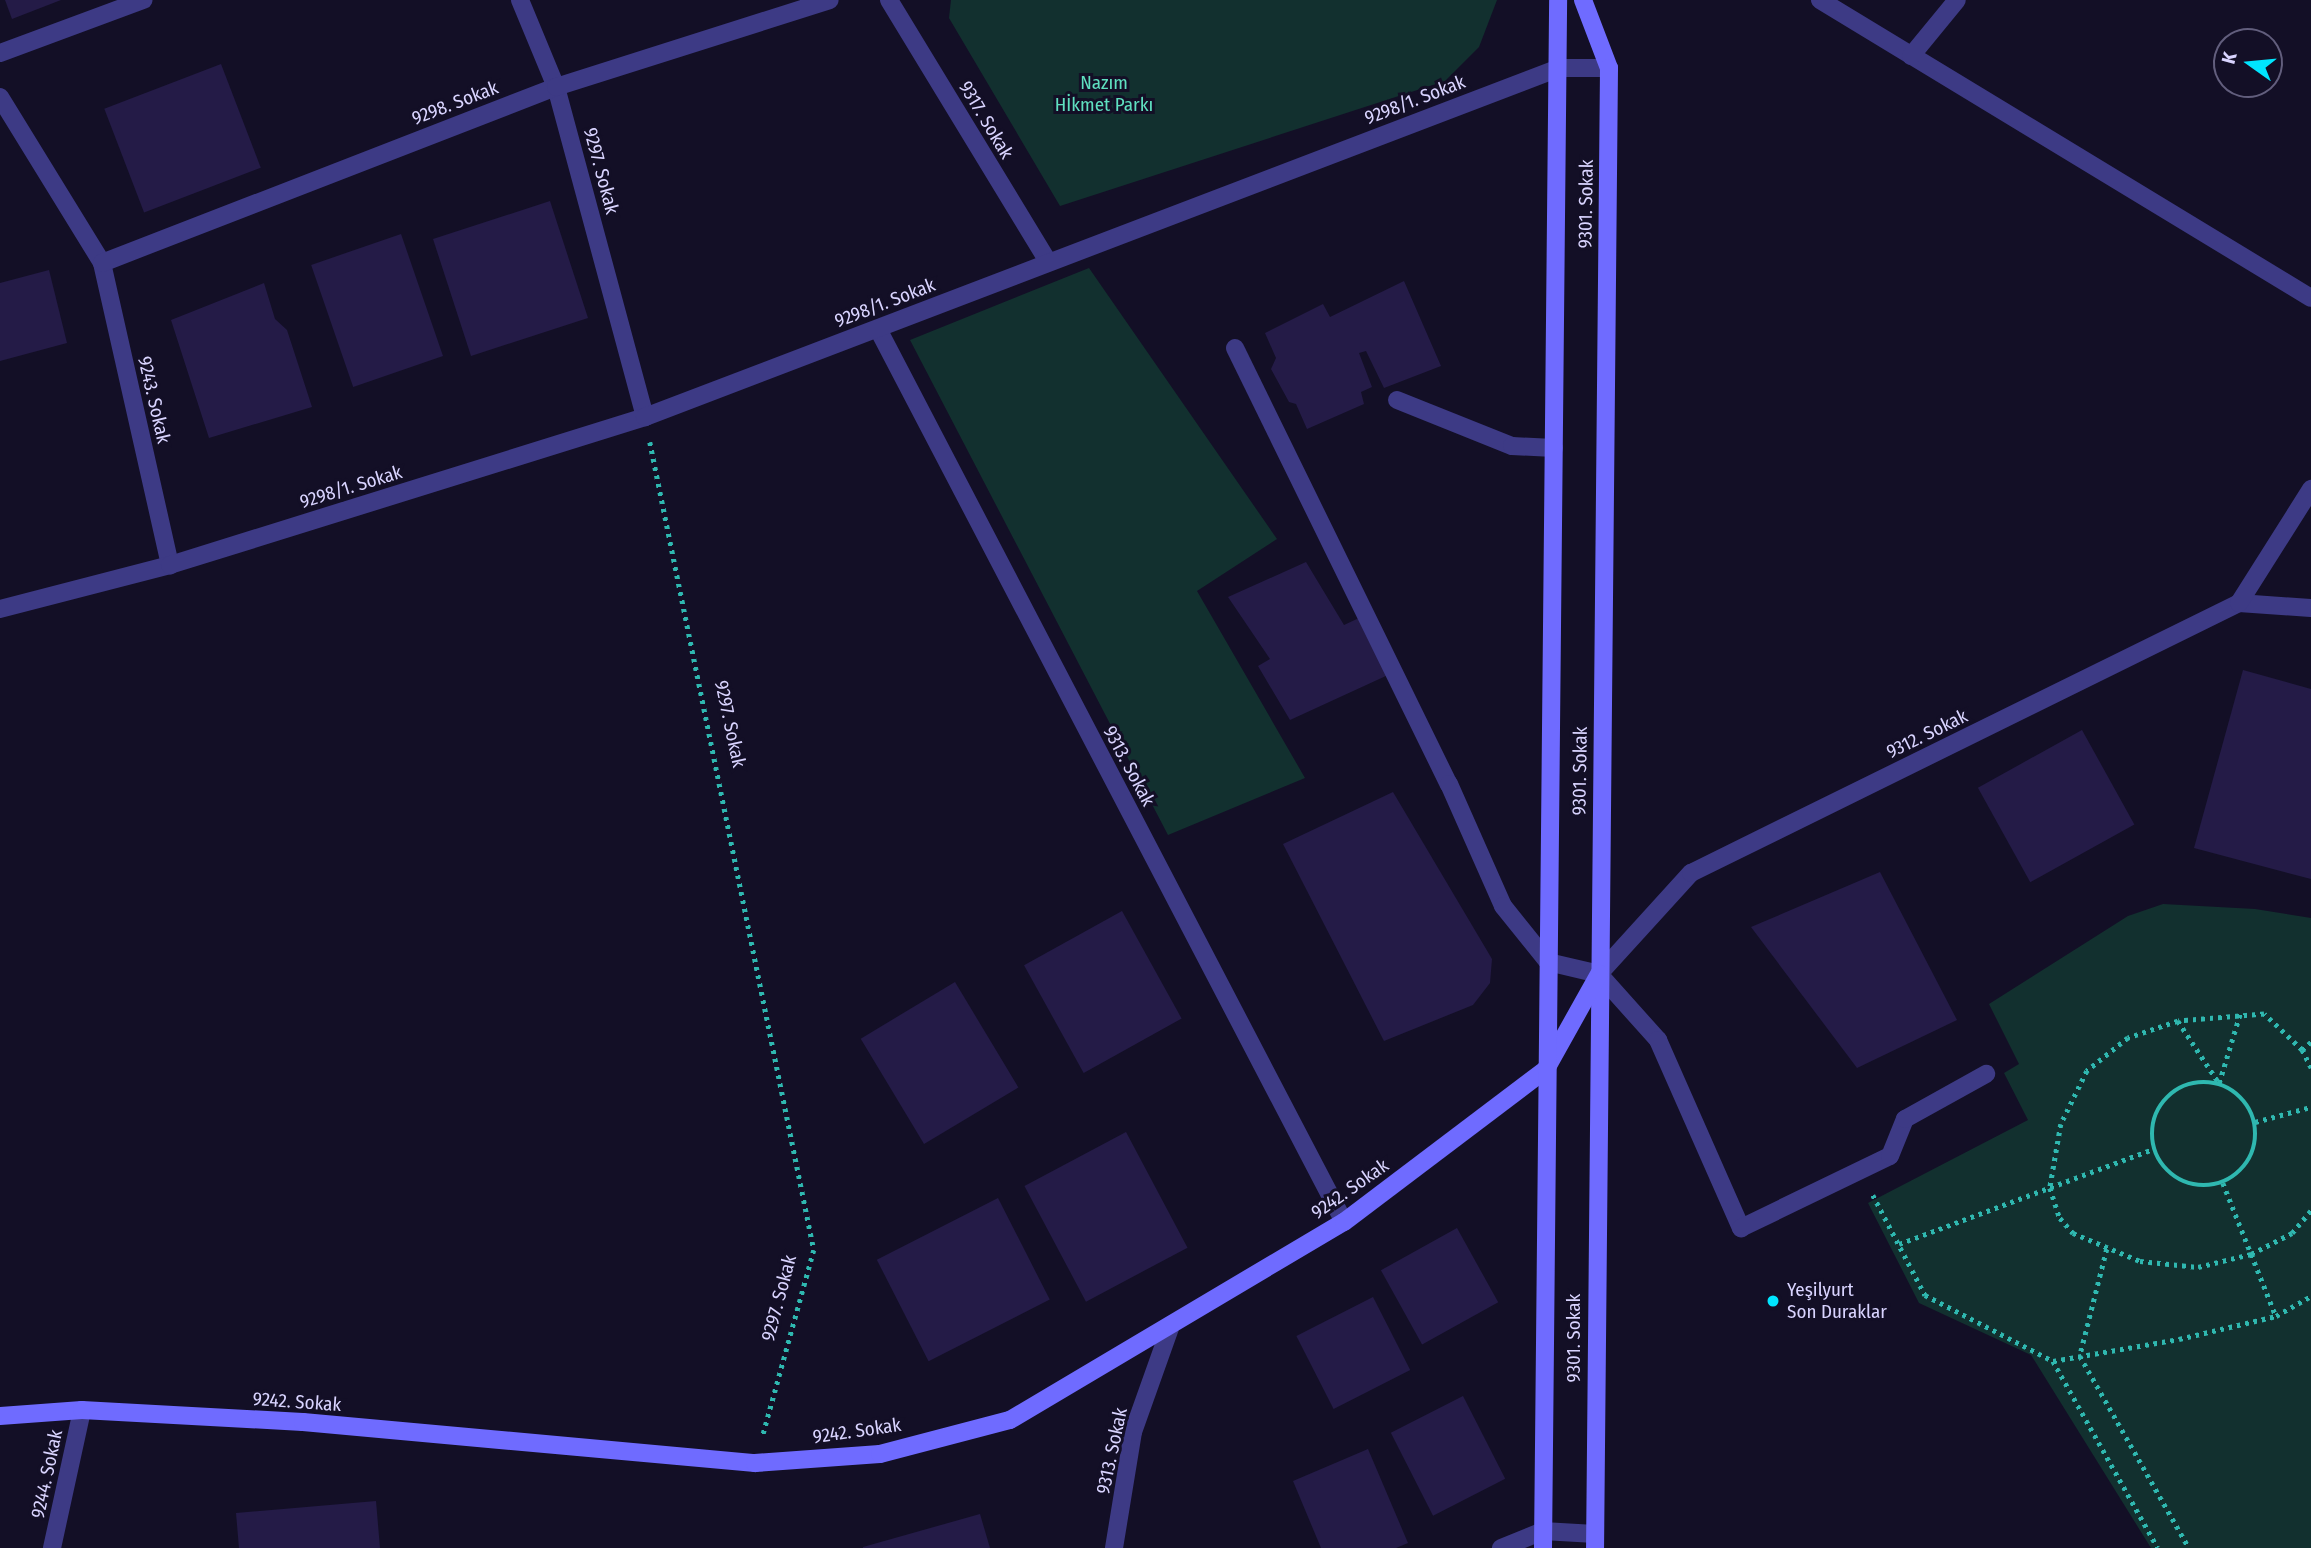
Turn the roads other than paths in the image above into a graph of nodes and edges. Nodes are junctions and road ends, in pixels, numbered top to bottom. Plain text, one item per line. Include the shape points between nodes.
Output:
1 (143, 0) edge
2 (520, 0) edge
3 (830, 0) edge
4 (889, 0) edge
5 (1558, 0) edge
6 (1583, 0) edge
7 (1820, 0) edge
8 (1957, 0) edge
9 (0, 53) edge
10 (1911, 56) junction
11 (1559, 68) junction
12 (1609, 68) junction
13 (556, 87) junction
14 (0, 97) edge
15 (1048, 261) junction
16 (102, 263) junction
17 (2311, 298) edge
18 (878, 329) junction
19 (1235, 348) dead end
20 (1397, 400) dead end
21 (645, 417) junction
22 (1554, 448) junction
23 (2311, 489) edge
24 (170, 565) junction
25 (2239, 603) junction
26 (2311, 608) edge
27 (0, 609) edge
28 (1548, 962) junction
29 (1599, 974) junction
30 (1546, 1069) junction
31 (1986, 1074) dead end
32 (1344, 1222) junction
33 (1171, 1325) junction
34 (82, 1410) junction
35 (0, 1416) edge
36 (1543, 1539) edge
37 (1595, 1541) edge
38 (52, 1548) edge
39 (1114, 1548) edge
40 (1501, 1548) edge

1 - 9 street
2 - 13 street, 9297. Sokak
3 - 13 street, 9298. Sokak
4 - 15 street, 9317. Sokak
5 - 11 main road, 9301. Sokak
6 - 12 main road, 9301. Sokak
7 - 10 street
8 - 10 street
10 - 17 street
11 - 12 street, 9298/1. Sokak
11 - 15 street, 9298/1. Sokak
11 - 22 main road, 9301. Sokak
12 - 29 main road, 9301. Sokak
13 - 16 street, 9298. Sokak
13 - 21 street, 9297. Sokak
14 - 16 street, 9243. Sokak
15 - 18 street, 9298/1. Sokak
16 - 24 street, 9243. Sokak
18 - 21 street, 9298/1. Sokak
18 - 32 street, 9313. Sokak
19 - 28 street via 1449,784 1503,906
20 - 22 street via 1513,446
21 - 24 street, 9298/1. Sokak
22 - 28 main road, 9301. Sokak
23 - 25 street
24 - 27 street
25 - 26 street
25 - 29 street, 9312. Sokak via 1691,873
28 - 29 street
28 - 30 main road, 9301. Sokak
29 - 30 main road, 9242. Sokak
29 - 31 street via 1658,1040 1741,1228 1890,1156 1905,1119
29 - 37 main road, 9301. Sokak
30 - 32 main road, 9242. Sokak
30 - 36 main road, 9301. Sokak
32 - 33 main road, 9242. Sokak
33 - 34 main road, 9242. Sokak via 1010,1420 880,1454 755,1463 303,1422
33 - 39 street, 9313. Sokak via 1133,1432
34 - 35 main road, 9242. Sokak
34 - 38 street, 9244. Sokak
36 - 37 street
36 - 40 street

